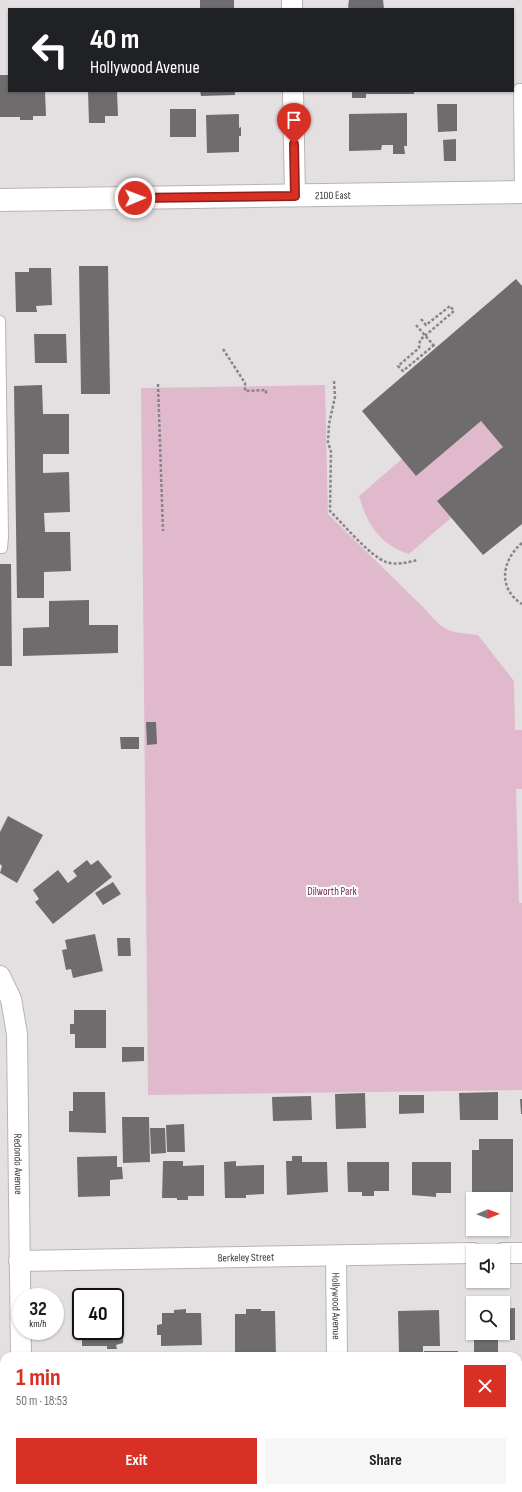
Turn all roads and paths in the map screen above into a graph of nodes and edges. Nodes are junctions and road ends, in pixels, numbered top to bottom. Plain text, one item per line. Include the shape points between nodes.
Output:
1 (522, 89) edge
2 (294, 92) edge
3 (521, 192) edge
4 (295, 196) junction
5 (0, 200) edge
6 (421, 319) dead end
7 (0, 321) edge
8 (416, 325) dead end
9 (425, 335) junction
10 (223, 349) dead end
11 (334, 381) dead end
12 (158, 384) dead end
13 (266, 394) dead end
14 (163, 531) dead end
15 (522, 543) edge
16 (0, 548) edge
17 (417, 560) dead end
18 (522, 604) edge
19 (0, 976) edge
20 (522, 1252) edge
21 (466, 1253) edge
22 (510, 1253) edge
23 (336, 1256) junction
24 (19, 1260) junction
25 (20, 1352) edge
26 (338, 1352) edge

1 - 3 lane via 519,89
2 - 4 street
3 - 4 street, 2100 East
4 - 5 street, 2100 East
6 - 9 path via 426,325 450,306 454,310
7 - 16 lane via 3,537
8 - 9 path
9 - 9 path via 420,340 419,348 398,366 403,371 435,347
10 - 13 path via 244,382 245,391 266,390
11 - 17 path via 335,397 328,424 331,452 330,511 376,556 387,562 407,563
12 - 14 path
15 - 18 path via 514,550 505,570 510,592
19 - 24 street, Redondo Avenue via 11,998 17,1034
20 - 22 street
21 - 23 street, Berkeley Street
23 - 24 street, Berkeley Street
23 - 26 street, Hollywood Avenue
24 - 25 street, Redondo Avenue

